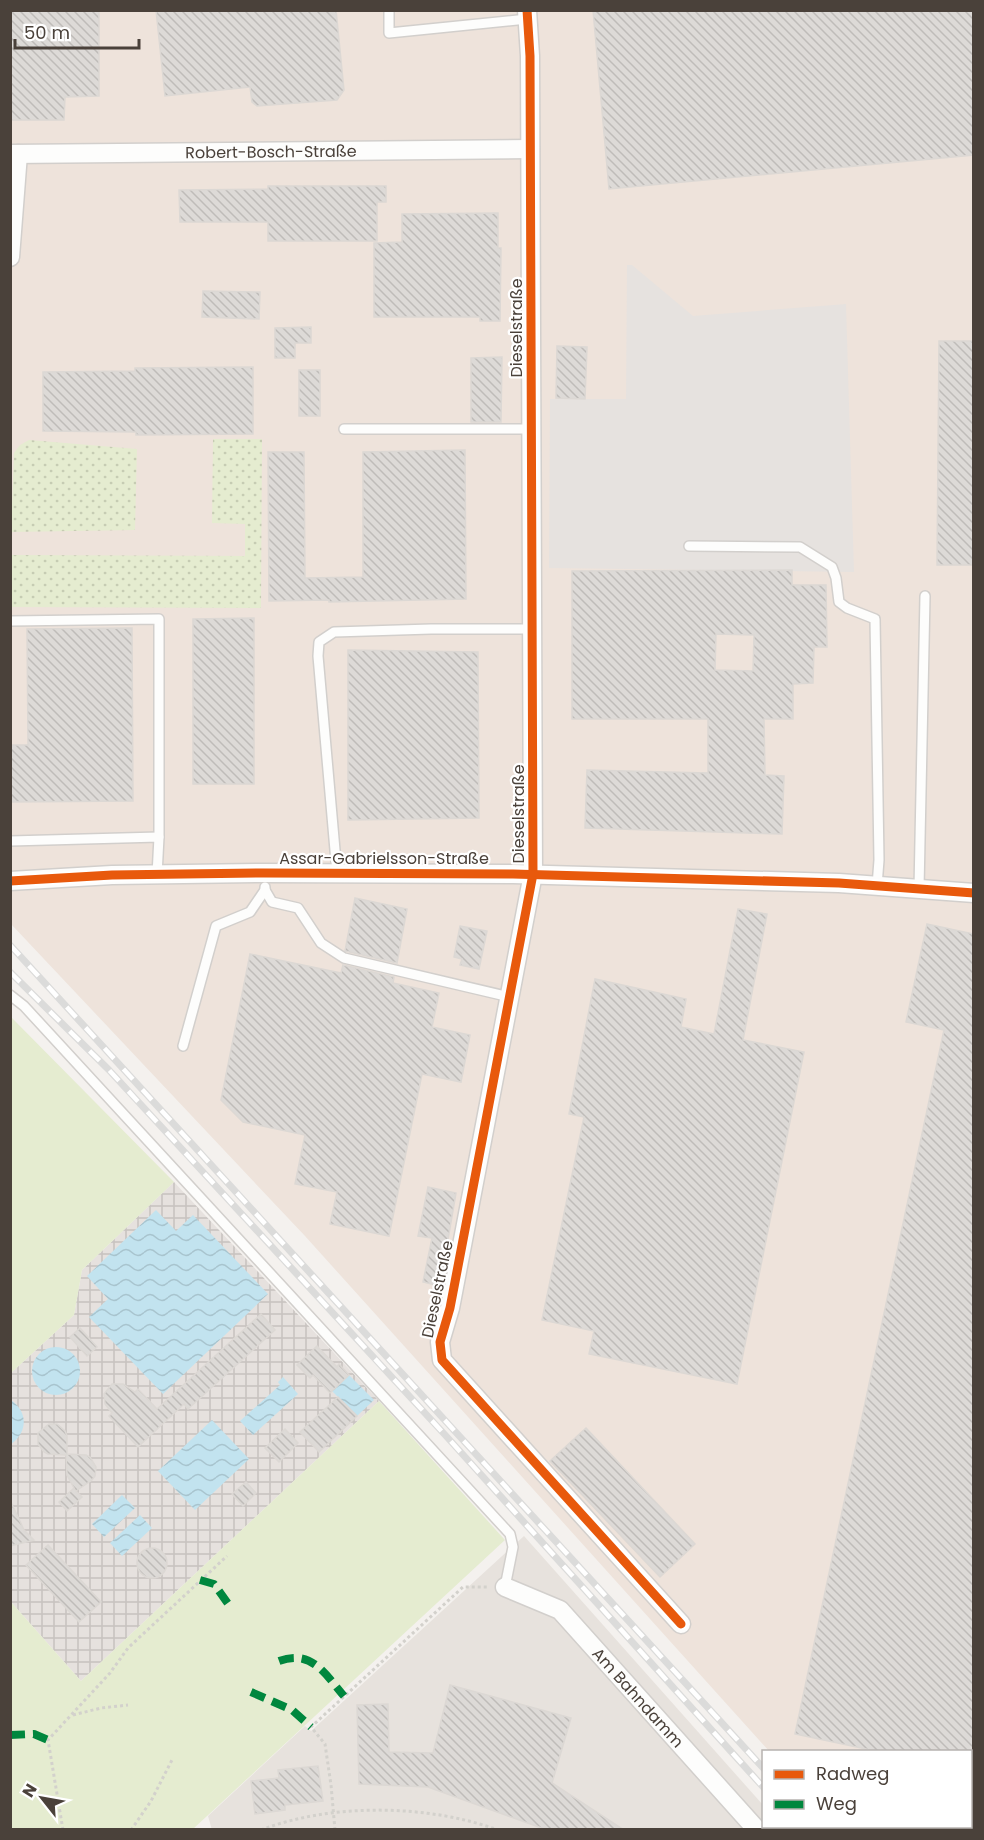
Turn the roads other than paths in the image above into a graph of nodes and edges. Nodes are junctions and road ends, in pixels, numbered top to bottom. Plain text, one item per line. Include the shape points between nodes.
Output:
1 (389, 10) edge
2 (527, 15) edge
3 (530, 149) junction
4 (14, 154) edge
5 (10, 258) edge
6 (344, 429) dead end
7 (532, 429) junction
8 (689, 546) dead end
9 (925, 596) dead end
10 (10, 621) edge
11 (533, 629) junction
12 (159, 837) junction
13 (10, 841) edge
14 (337, 873) junction
15 (533, 874) junction
16 (157, 875) junction
17 (10, 880) edge
18 (264, 881) junction
19 (877, 886) junction
20 (919, 889) junction
21 (974, 893) edge
22 (10, 995) edge
23 (510, 997) junction
24 (183, 1046) dead end
25 (505, 1587) joint
26 (681, 1624) dead end
27 (757, 1830) edge

1 - 2 lane via 389,33
2 - 3 street, Dieselstraße
3 - 4 street, Robert-Bosch-Straße
3 - 7 street, Dieselstraße
4 - 5 street
6 - 7 lane
7 - 11 street, Dieselstraße
8 - 19 lane via 800,547 832,567 839,602 875,619
9 - 20 lane
10 - 12 lane via 159,619
11 - 14 lane via 334,632 319,642
11 - 15 street, Dieselstraße
12 - 13 lane
12 - 16 lane
14 - 15 street, Assar-Gabrielsson-Straße
14 - 18 street, Assar-Gabrielsson-Straße
15 - 19 street, Assar-Gabrielsson-Straße
15 - 23 street, Dieselstraße
16 - 17 street, Assar-Gabrielsson-Straße
16 - 18 street, Assar-Gabrielsson-Straße
18 - 23 lane via 272,902 298,908 321,943 344,958
18 - 24 lane via 250,912 216,926
19 - 20 street, Assar-Gabrielsson-Straße
20 - 21 street, Assar-Gabrielsson-Straße
22 - 25 lane via 510,1534 513,1547
23 - 26 street, Dieselstraße via 450,1308 440,1342 441,1360
25 - 27 street, Am Bahndamm via 560,1610

